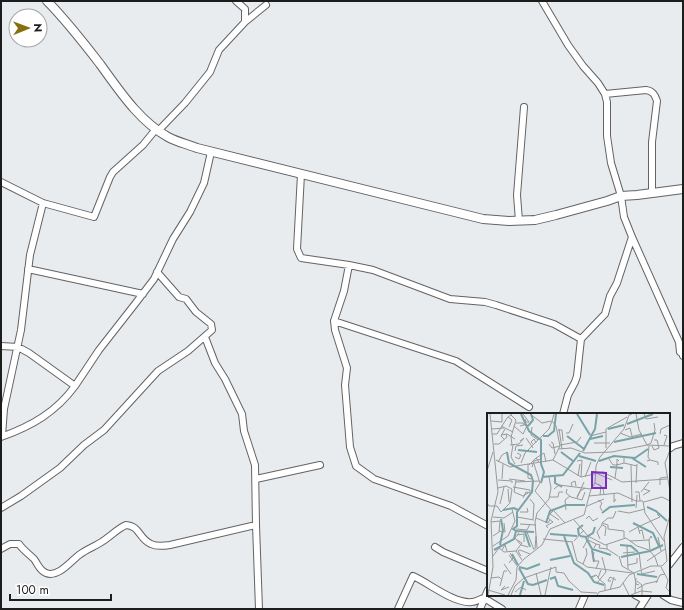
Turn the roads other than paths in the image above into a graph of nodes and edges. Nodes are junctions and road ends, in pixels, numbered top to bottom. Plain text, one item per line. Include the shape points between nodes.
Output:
1 (47, 1) edge
2 (236, 1) edge
3 (542, 1) edge
4 (266, 5) dead end
5 (245, 22) junction
6 (604, 94) junction
7 (524, 107) dead end
8 (157, 130) junction
9 (211, 152) junction
10 (302, 174) junction
11 (1, 182) edge
12 (683, 189) edge
13 (656, 193) junction
14 (621, 196) junction
15 (43, 203) junction
16 (519, 221) junction
17 (632, 237) junction
18 (349, 265) junction
19 (28, 269) junction
20 (157, 272) junction
21 (143, 294) junction
22 (334, 321) junction
23 (205, 337) junction
24 (581, 339) junction
25 (1, 346) edge
26 (18, 347) junction
27 (682, 353) edge
28 (75, 386) junction
29 (529, 407) dead end
30 (563, 413) edge
31 (2, 437) edge
32 (683, 443) edge
33 (670, 448) edge
34 (320, 465) dead end
35 (256, 479) junction
36 (1, 508) edge
37 (256, 525) junction
38 (487, 525) edge
39 (436, 547) dead end
40 (683, 547) edge
41 (1, 549) edge
42 (670, 564) edge
43 (487, 571) edge
44 (487, 592) edge
45 (585, 596) edge
46 (665, 596) edge
47 (484, 598) junction
48 (646, 598) edge
49 (683, 603) edge
50 (259, 609) edge
51 (398, 609) edge
52 (480, 609) edge
53 (502, 609) edge
54 (579, 609) edge
55 (639, 609) edge

1 - 8 main road via 65,20 126,99
2 - 5 street via 245,9
3 - 6 street via 568,45
4 - 5 street
5 - 8 street via 219,50 210,72 185,103
6 - 13 street via 646,90 655,95 657,101 651,180 652,190
6 - 14 street via 610,163
7 - 16 street via 517,195
8 - 9 main road via 177,141
8 - 15 street via 113,172 94,217
9 - 10 main road
9 - 20 street via 204,182
10 - 16 main road via 484,220
10 - 18 street via 297,249 300,258
11 - 15 street
12 - 13 main road
13 - 14 main road
14 - 16 main road via 556,215
14 - 17 street via 624,217
15 - 19 street
17 - 24 street via 605,314
17 - 27 street
18 - 22 street
18 - 24 street via 373,270 450,299 496,304 554,324
19 - 21 street
19 - 26 street
20 - 21 street
20 - 23 street via 179,297 186,299 196,312 211,324 212,330
21 - 28 street via 99,350
22 - 29 street via 456,360
22 - 38 street via 347,368 345,385 350,447 356,466 374,479 451,506
23 - 35 street via 214,363 242,414 244,431 254,458
23 - 36 street via 158,371 104,430 60,468
24 - 30 street via 577,376
25 - 26 street
26 - 28 street
26 - 31 street via 4,409
28 - 31 street via 65,400 41,419
32 - 33 street
34 - 35 street
35 - 37 street
37 - 41 street via 157,546 145,540 135,528 126,525 81,553 66,567 50,574 40,569 19,544 10,544
37 - 50 street
39 - 43 street
40 - 42 street
44 - 47 street
45 - 54 street
46 - 49 street
47 - 51 street via 471,602 450,598 413,576
47 - 52 street
47 - 53 street
48 - 55 street

